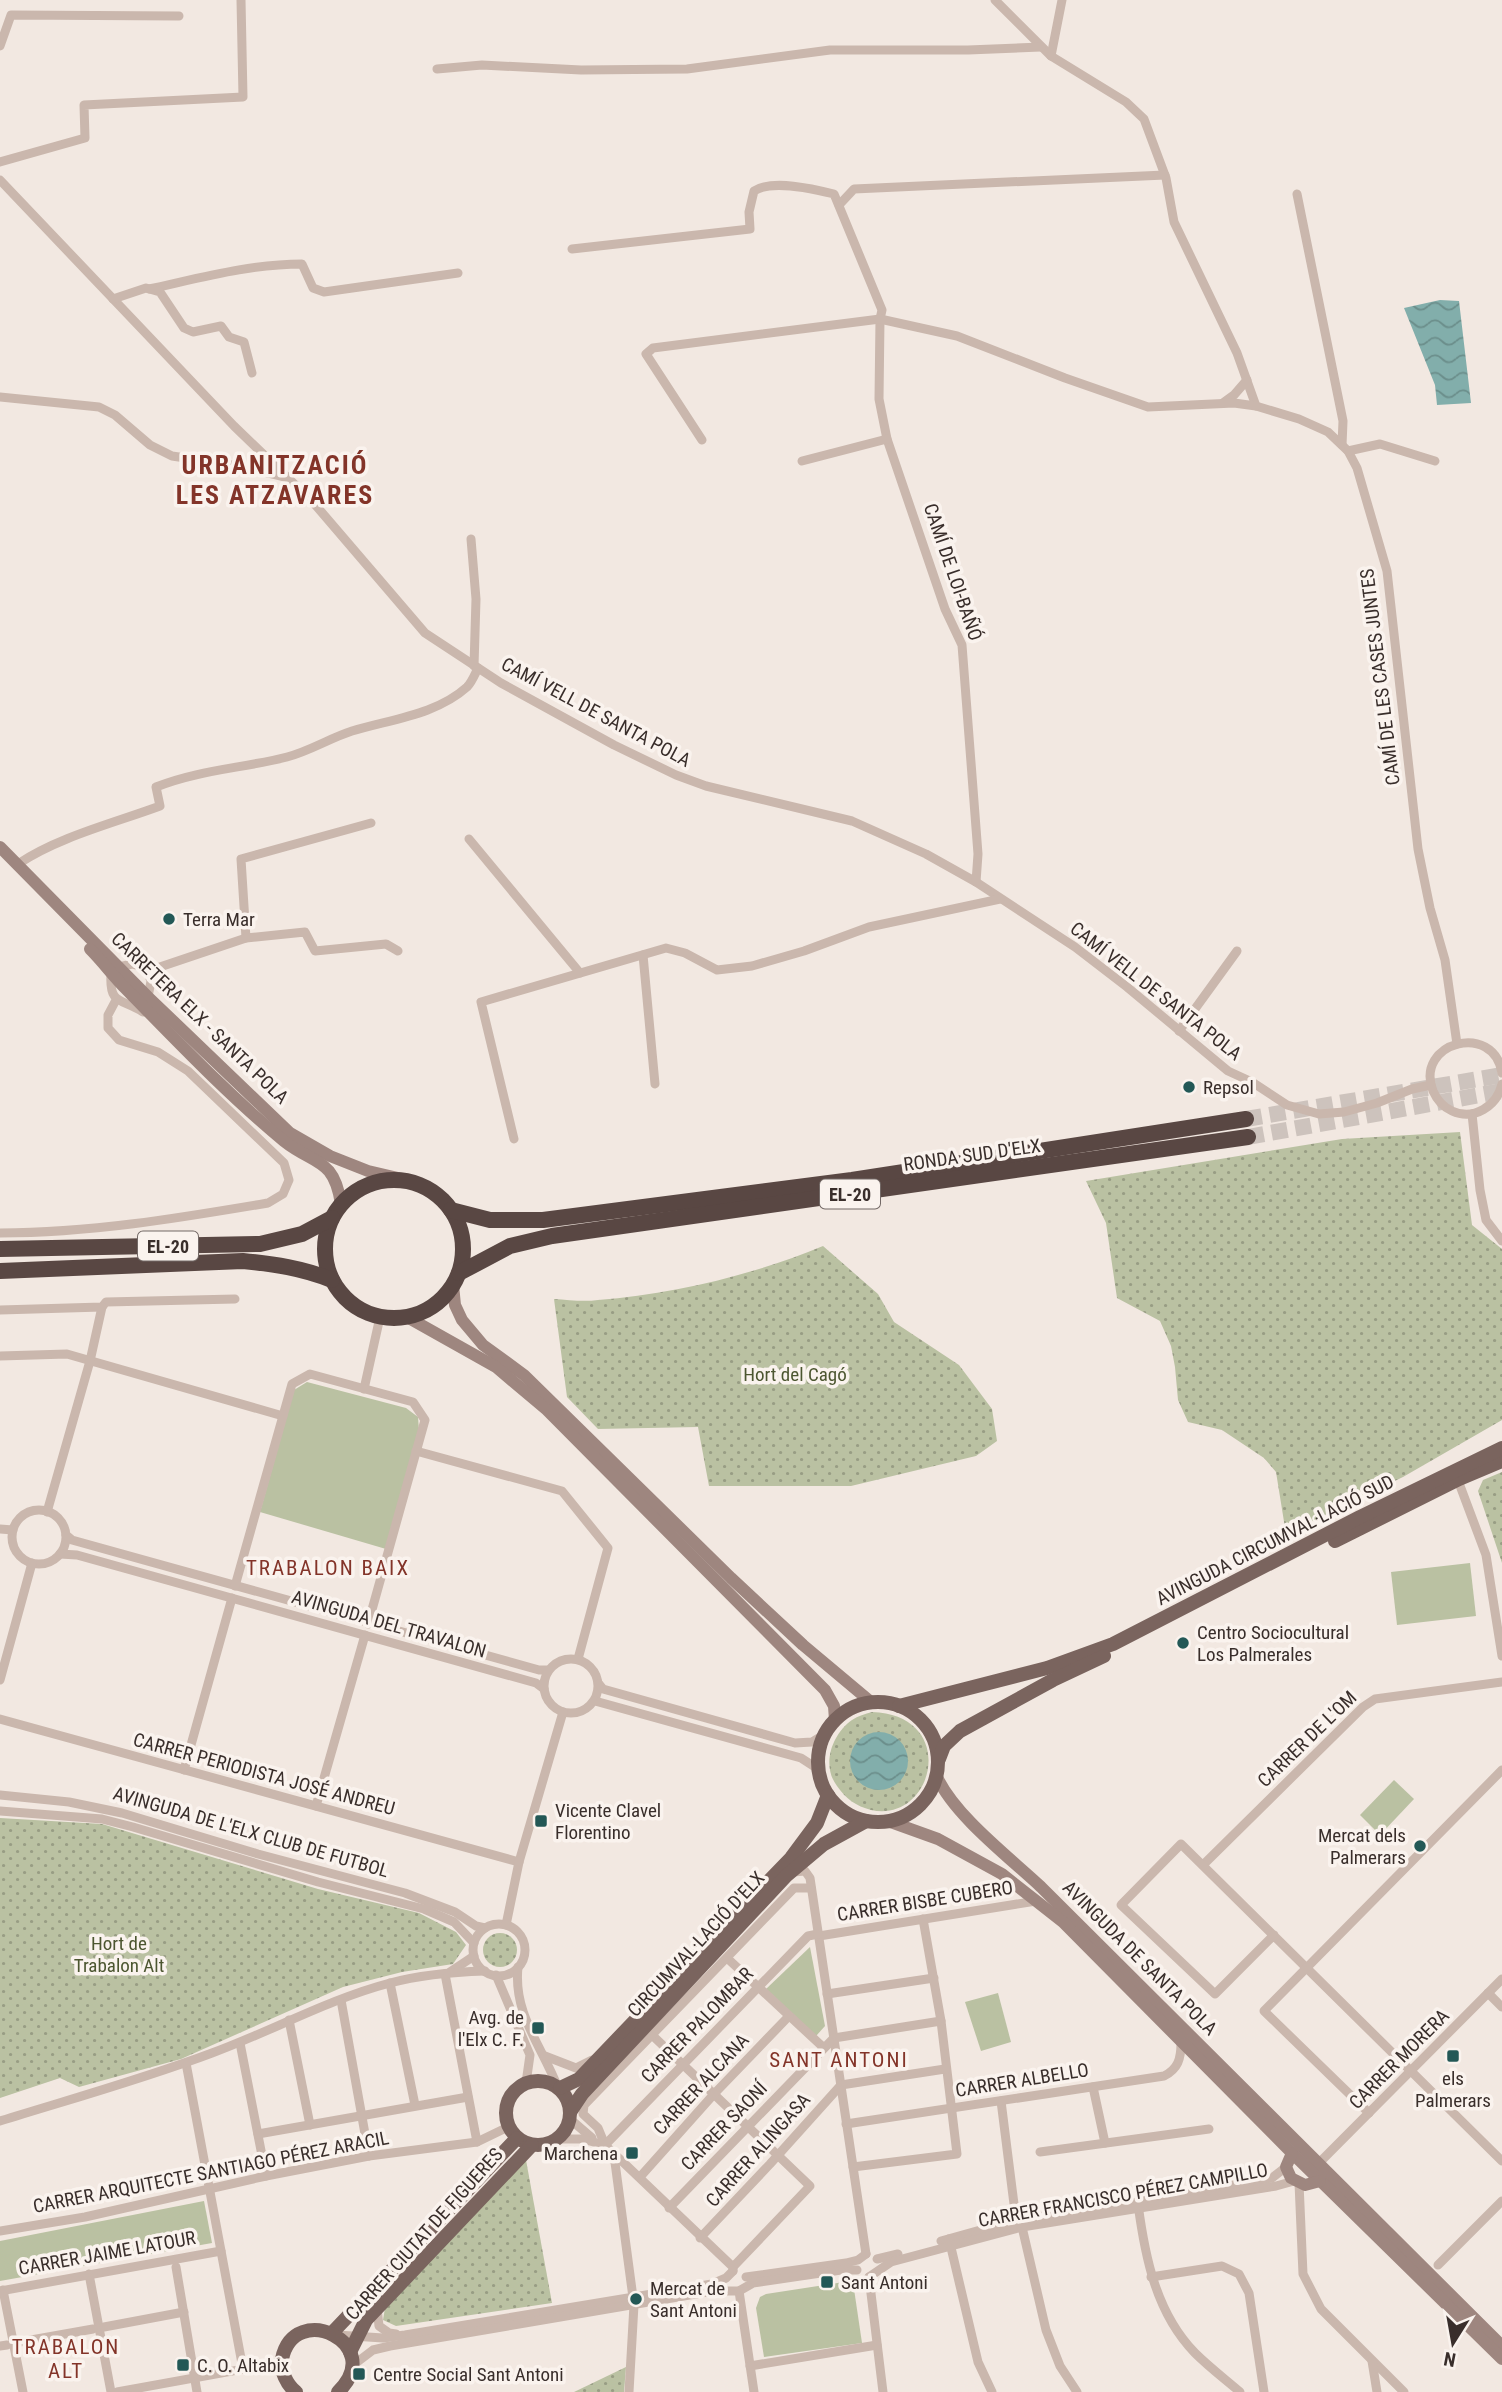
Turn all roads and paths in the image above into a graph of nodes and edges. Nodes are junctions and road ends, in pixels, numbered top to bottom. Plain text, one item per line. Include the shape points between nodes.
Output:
1 (241, 0) edge
2 (995, 0) edge
3 (1062, 0) edge
4 (179, 16) dead end
5 (0, 46) edge
6 (1041, 47) junction
7 (1051, 56) junction
8 (437, 69) dead end
9 (0, 162) edge
10 (1165, 175) junction
11 (0, 180) edge
12 (1297, 194) dead end
13 (839, 205) junction
14 (572, 249) dead end
15 (458, 273) dead end
16 (149, 289) junction
17 (113, 299) junction
18 (880, 319) junction
19 (252, 373) dead end
20 (1247, 380) junction
21 (0, 397) edge
22 (1222, 404) junction
23 (1256, 406) junction
24 (887, 439) junction
25 (702, 440) dead end
26 (1345, 447) junction
27 (802, 461) dead end
28 (1434, 461) dead end
29 (287, 478) junction
30 (471, 539) dead end
31 (476, 667) junction
32 (371, 823) dead end
33 (469, 839) dead end
34 (0, 847) edge
35 (0, 857) edge
36 (18, 864) junction
37 (976, 882) junction
38 (1000, 899) junction
39 (246, 938) junction
40 (398, 951) dead end
41 (1237, 951) dead end
42 (643, 955) junction
43 (115, 970) junction
44 (148, 971) junction
45 (580, 973) junction
46 (148, 996) junction
47 (116, 1000) junction
48 (168, 1031) junction
49 (1179, 1031) junction
50 (1457, 1044) junction
51 (1499, 1055) edge
52 (1502, 1073) edge
53 (654, 1084) dead end
54 (1502, 1084) edge
55 (1431, 1085) junction
56 (1472, 1114) junction
57 (1246, 1119) tunnel mouth
58 (1248, 1137) tunnel mouth
59 (514, 1139) dead end
60 (398, 1178) junction
61 (451, 1210) junction
62 (336, 1211) junction
63 (0, 1233) edge
64 (1502, 1241) edge
65 (0, 1249) edge
66 (0, 1271) edge
67 (456, 1279) junction
68 (332, 1280) junction
69 (235, 1299) dead end
70 (102, 1307) junction
71 (0, 1310) edge
72 (380, 1317) junction
73 (407, 1317) junction
74 (0, 1356) edge
75 (89, 1361) junction
76 (364, 1389) junction
77 (283, 1416) junction
78 (1502, 1448) edge
79 (416, 1451) junction
80 (1502, 1461) edge
81 (1456, 1475) junction
82 (47, 1512) junction
83 (0, 1529) edge
84 (13, 1530) junction
85 (66, 1535) junction
86 (60, 1554) junction
87 (32, 1563) junction
88 (235, 1586) junction
89 (232, 1598) junction
90 (368, 1624) junction
91 (365, 1635) junction
92 (1115, 1647) junction
93 (1502, 1656) edge
94 (578, 1659) junction
95 (548, 1670) junction
96 (0, 1681) edge
97 (1502, 1682) edge
98 (599, 1684) junction
99 (544, 1689) junction
100 (594, 1701) junction
101 (871, 1702) junction
102 (900, 1706) junction
103 (564, 1712) junction
104 (0, 1718) edge
105 (835, 1720) junction
106 (825, 1734) junction
107 (939, 1759) junction
108 (818, 1769) junction
109 (184, 1770) junction
110 (1502, 1770) edge
111 (937, 1777) junction
112 (0, 1795) edge
113 (828, 1795) junction
114 (316, 1806) junction
115 (0, 1811) edge
116 (866, 1821) junction
117 (888, 1821) junction
118 (519, 1862) junction
119 (1203, 1865) junction
120 (786, 1876) junction
121 (811, 1888) junction
122 (1036, 1901) junction
123 (923, 1919) junction
124 (506, 1924) junction
125 (485, 1928) junction
126 (819, 1935) junction
127 (1274, 1935) junction
128 (474, 1943) junction
129 (474, 1956) junction
130 (727, 1958) junction
131 (518, 1967) junction
132 (1307, 1967) junction
133 (485, 1971) junction
134 (445, 1974) junction
135 (496, 1975) junction
136 (934, 1978) junction
137 (1502, 1979) edge
138 (390, 1983) junction
139 (758, 1987) junction
140 (1488, 1993) junction
141 (827, 1994) junction
142 (341, 2000) junction
143 (1502, 2007) edge
144 (789, 2016) junction
145 (289, 2020) junction
146 (941, 2021) junction
147 (652, 2035) junction
148 (834, 2038) junction
149 (240, 2043) junction
150 (1181, 2043) junction
151 (824, 2048) junction
152 (603, 2054) junction
153 (545, 2056) junction
154 (186, 2063) junction
155 (683, 2065) junction
156 (945, 2069) junction
157 (1411, 2071) junction
158 (526, 2083) junction
159 (841, 2085) junction
160 (1093, 2087) junction
161 (559, 2088) junction
162 (713, 2094) junction
163 (468, 2097) junction
164 (1001, 2101) junction
165 (415, 2105) junction
166 (951, 2108) junction
167 (1369, 2113) junction
168 (362, 2115) junction
169 (570, 2115) junction
170 (0, 2121) edge
171 (846, 2124) junction
172 (310, 2125) junction
173 (748, 2127) junction
174 (1209, 2129) dead end
175 (513, 2132) junction
176 (258, 2134) junction
177 (557, 2139) junction
178 (477, 2142) junction
179 (600, 2143) junction
180 (1105, 2143) junction
181 (532, 2145) junction
182 (1040, 2152) dead end
183 (1292, 2153) junction
184 (614, 2155) junction
185 (369, 2156) junction
186 (778, 2156) junction
187 (1502, 2161) edge
188 (1319, 2163) junction
189 (853, 2167) junction
190 (1286, 2167) junction
191 (266, 2176) junction
192 (639, 2177) junction
193 (1320, 2181) junction
194 (1297, 2182) junction
195 (210, 2190) junction
196 (1502, 2201) edge
197 (1138, 2205) junction
198 (669, 2208) junction
199 (1019, 2223) junction
200 (0, 2231) edge
201 (700, 2238) junction
202 (950, 2242) junction
203 (221, 2251) junction
204 (862, 2257) junction
205 (877, 2259) junction
206 (1438, 2264) dead end
207 (176, 2267) dead end
208 (857, 2270) junction
209 (878, 2270) junction
210 (731, 2272) junction
211 (89, 2274) junction
212 (869, 2277) junction
213 (1152, 2277) junction
214 (740, 2286) junction
215 (2, 2290) edge
216 (633, 2301) junction
217 (377, 2308) junction
218 (184, 2312) junction
219 (104, 2327) dead end
220 (93, 2329) dead end
221 (334, 2334) junction
222 (401, 2335) junction
223 (356, 2338) junction
224 (20, 2342) dead end
225 (877, 2345) junction
226 (1502, 2346) edge
227 (1502, 2358) edge
228 (351, 2359) junction
229 (1371, 2359) junction
230 (282, 2362) junction
231 (750, 2366) junction
232 (243, 2369) junction
233 (195, 2378) junction
234 (287, 2389) edge
235 (1261, 2391) edge
236 (23, 2392) edge
237 (111, 2392) edge
238 (117, 2392) edge
239 (197, 2392) edge
240 (338, 2392) edge
241 (629, 2392) edge
242 (754, 2392) edge
243 (883, 2392) edge
244 (992, 2392) edge
245 (1077, 2392) edge
246 (1240, 2392) edge
247 (1377, 2392) edge
248 (1404, 2392) edge

1 - 9 street via 243,97 84,105 85,138
2 - 6 street
3 - 7 street
4 - 5 street via 12,15
6 - 7 street
6 - 8 street via 830,50 687,69 482,65
7 - 10 street via 1126,102 1144,119
10 - 13 street via 854,189
10 - 20 street via 1174,222
11 - 17 street
12 - 26 street
13 - 14 street via 834,194 814,189 762,186 754,191 750,229
13 - 18 street, CAMÍ DE LOI-BAÑÓ via 882,310
15 - 16 street via 324,292 313,288 302,264 278,264
16 - 17 street
16 - 19 street via 160,292 184,328 193,332 221,327 229,337 244,342
17 - 29 street
18 - 22 street via 957,336 1148,407
18 - 24 street, CAMÍ DE LOI-BAÑÓ via 879,399
18 - 25 street via 653,348 646,354
20 - 22 street
20 - 23 street
21 - 29 street, CAMÍ VELL DE SANTA POLA via 100,407 172,456
22 - 23 street
23 - 26 street via 1309,423
24 - 27 street
24 - 37 street, CAMÍ DE LOI-BAÑÓ via 961,645 978,854
26 - 28 street via 1380,444
26 - 50 street, CAMÍ DE LES CASES JUNTES via 1357,468 1387,571 1418,849 1445,960
29 - 31 street, CAMÍ VELL DE SANTA POLA via 312,500 425,634
30 - 31 street
31 - 36 street via 469,685 444,702 289,757 156,787 160,806
31 - 37 street, CAMÍ VELL DE SANTA POLA via 558,716 676,775 852,821
32 - 39 street via 241,859
33 - 45 street
34 - 36 main road, CARRETERA ELX - SANTA POLA
35 - 43 main road, CARRETERA ELX - SANTA POLA
36 - 43 main road, CARRETERA ELX - SANTA POLA
37 - 38 street, CAMÍ VELL DE SANTA POLA
38 - 42 street via 869,927 752,966 717,970 666,948
38 - 49 street, CAMÍ VELL DE SANTA POLA via 1075,947
39 - 40 street via 305,932 315,951 386,944
39 - 44 street
41 - 49 street
42 - 45 street
42 - 53 street
43 - 44 street via 138,964
43 - 46 main road, CARRETERA ELX - SANTA POLA
43 - 47 street via 111,989
43 - 48 main road, CARRETERA ELX - SANTA POLA
44 - 46 street
45 - 59 street via 481,1002
46 - 60 main road, CARRETERA ELX - SANTA POLA via 290,1133 330,1156
47 - 48 street via 134,1006
47 - 63 street via 108,1015 108,1028 119,1040 158,1052 188,1071 256,1135 284,1163 289,1180 284,1194 268,1203 135,1225
48 - 62 main road, CARRETERA ELX - SANTA POLA via 260,1121 334,1175
49 - 55 street, CAMÍ VELL DE SANTA POLA via 1228,1071 1287,1105 1319,1114 1344,1112
50 - 51 street via 1479,1044
50 - 55 street via 1439,1055
51 - 52 street
54 - 56 street via 1493,1102
55 - 56 street via 1435,1096 1451,1110
56 - 64 street via 1486,1220
57 - 61 highway, RONDA SUD D'ELX / EL-20 via 852,1180 543,1220 489,1220
58 - 67 highway, RONDA SUD D'ELX / EL-20 via 552,1236 510,1246
60 - 61 highway, EL-20 via 430,1191
60 - 62 highway, EL-20 via 368,1185
61 - 67 highway via 461,1230 463,1251
62 - 65 highway, EL-20 via 302,1234 260,1244
62 - 68 highway, EL-20 via 325,1238 325,1260
66 - 68 highway, EL-20 via 243,1261 283,1265
67 - 73 highway, EL-20 via 441,1300
67 - 101 main road via 458,1313 483,1345 524,1375 731,1578
68 - 72 highway, EL-20 via 352,1304
69 - 70 street via 106,1302
70 - 71 street
70 - 75 street
72 - 73 highway, EL-20
72 - 76 street
73 - 105 main road via 496,1367 547,1410 825,1690
74 - 75 street via 67,1354
75 - 77 street
75 - 82 street
76 - 77 street via 310,1374 292,1384
76 - 79 street via 413,1402 425,1420
77 - 88 street
78 - 81 main road, AVINGUDA CIRCUMVAL·LACIÓ SUD
79 - 90 street
79 - 94 street via 562,1491 608,1548
80 - 81 main road, AVINGUDA CIRCUMVAL·LACIÓ SUD
81 - 92 main road, AVINGUDA CIRCUMVAL·LACIÓ SUD
81 - 93 street via 1486,1555
82 - 84 street via 26,1514
82 - 85 street via 61,1521
83 - 84 street
84 - 87 street via 18,1553
85 - 86 street
85 - 88 street, AVINGUDA DEL TRAVALON
86 - 87 street via 46,1563
86 - 89 street, AVINGUDA DEL TRAVALON
87 - 96 street
88 - 90 street, AVINGUDA DEL TRAVALON
89 - 91 street, AVINGUDA DEL TRAVALON
89 - 109 street
90 - 95 street, AVINGUDA DEL TRAVALON
91 - 99 street, AVINGUDA DEL TRAVALON
91 - 114 street
92 - 102 main road
92 - 107 main road via 960,1731 944,1746
94 - 95 street via 562,1660
94 - 98 street via 595,1671
95 - 99 street
97 - 119 street, CARRER DE L'OM via 1375,1699
98 - 100 street
98 - 106 street via 603,1689 795,1743 811,1742
99 - 103 street via 549,1702
100 - 103 street via 578,1713
100 - 108 street via 801,1758
101 - 102 main road
101 - 105 main road via 851,1708
102 - 107 main road via 927,1727
103 - 118 street
104 - 109 street, CARRER PERIODISTA JOSÉ ANDREU
105 - 106 main road
106 - 108 main road
107 - 111 main road
108 - 113 main road
109 - 114 street, CARRER PERIODISTA JOSÉ ANDREU
110 - 132 street
111 - 117 main road via 919,1807
111 - 188 main road, AVINGUDA DE SANTA POLA via 944,1792 975,1825
112 - 125 street, AVINGUDA DE L'ELX CLUB DE FUTBOL via 122,1812 405,1893
113 - 116 main road via 838,1807
113 - 152 main road, CIRCUMVAL·LACIÓ D'ELX via 817,1823 791,1858
114 - 118 street, CARRER PERIODISTA JOSÉ ANDREU
115 - 128 street, AVINGUDA DE L'ELX CLUB DE FUTBOL via 102,1819 133,1827 424,1909 454,1922
116 - 117 main road
116 - 120 main road, CIRCUMVAL·LACIÓ D'ELX via 824,1844
117 - 122 main road, AVINGUDA DE SANTA POLA via 938,1839 1002,1874
118 - 124 street
119 - 127 street
119 - 127 street via 1181,1844 1121,1905 1214,1994
120 - 121 street via 805,1871
120 - 169 main road, CIRCUMVAL·LACIÓ D'ELX via 582,2094
121 - 126 street
121 - 130 street via 794,1888
122 - 123 street, CARRER BISBE CUBERO
122 - 150 main road, AVINGUDA DE SANTA POLA via 1063,1922
123 - 126 street, CARRER BISBE CUBERO
123 - 136 street
124 - 125 street
124 - 131 street via 516,1929 525,1948
125 - 128 street
126 - 139 street, CARRER PALOMBAR via 808,1936
126 - 141 street
127 - 132 street
128 - 129 street
129 - 133 street
129 - 134 street
130 - 139 street
130 - 147 street
131 - 135 street
131 - 153 street via 519,2005
132 - 157 street
132 - 167 street via 1264,2011
133 - 134 street
133 - 135 street
134 - 138 street
134 - 163 street
135 - 158 street via 530,2055
136 - 141 street
136 - 146 street
137 - 140 street, CARRER MORERA
138 - 142 street
138 - 165 street
139 - 144 street
139 - 155 street, CARRER PALOMBAR
140 - 143 street
140 - 157 street, CARRER MORERA
141 - 148 street
142 - 145 street
142 - 168 street
144 - 151 street
144 - 162 street, CARRER ALCANA
145 - 149 street
145 - 172 street
146 - 148 street
146 - 156 street
147 - 155 street
147 - 179 street via 584,2105 583,2113 598,2128
148 - 151 street, CARRER SAONÍ
148 - 159 street
149 - 154 street
149 - 176 street
150 - 160 street, CARRER ALBELLO via 1179,2063 1164,2076
150 - 183 main road, AVINGUDA DE SANTA POLA
151 - 173 street, CARRER SAONÍ
152 - 153 street via 576,2067
152 - 161 main road, CIRCUMVAL·LACIÓ D'ELX via 579,2079
153 - 161 street
154 - 170 street
154 - 195 street
155 - 162 street
155 - 179 street, CARRER PALOMBAR
156 - 159 street
156 - 166 street
157 - 167 street, CARRER MORERA
157 - 187 street
158 - 161 main road via 544,2081
158 - 175 main road via 508,2099 505,2115
159 - 171 street
159 - 186 street, CARRER ALINGASA
160 - 164 street, CARRER ALBELLO
160 - 180 street
161 - 169 main road
162 - 173 street
162 - 192 street, CARRER ALCANA
163 - 165 street
163 - 178 street
164 - 166 street, CARRER ALBELLO
164 - 199 street
165 - 168 street
166 - 171 street, CARRER ALBELLO
166 - 189 street via 957,2154
167 - 188 street, CARRER MORERA
168 - 172 street
168 - 185 street
169 - 177 main road via 567,2128
169 - 179 street
171 - 189 street
172 - 176 street
173 - 186 street
173 - 198 street, CARRER SAONÍ
174 - 180 street
175 - 178 street, CARRER ARQUITECTE SANTIAGO PÉREZ ARACIL
175 - 181 main road
175 - 221 main road, CARRER CIUTAT DE FIGUERES
176 - 191 street
177 - 179 street
177 - 181 main road
178 - 185 street, CARRER ARQUITECTE SANTIAGO PÉREZ ARACIL
179 - 184 street
180 - 182 street
181 - 217 main road, CARRER CIUTAT DE FIGUERES
183 - 188 main road, AVINGUDA DE SANTA POLA
183 - 190 main road
183 - 193 main road, AVINGUDA DE SANTA POLA
184 - 192 street
184 - 216 street
185 - 191 street, CARRER ARQUITECTE SANTIAGO PÉREZ ARACIL
186 - 201 street, CARRER ALINGASA
186 - 210 street via 810,2186
188 - 193 main road
188 - 226 main road, AVINGUDA DE SANTA POLA
189 - 204 street
190 - 194 main road
190 - 197 street, CARRER FRANCISCO PÉREZ CAMPILLO via 1272,2178
191 - 195 street, CARRER ARQUITECTE SANTIAGO PÉREZ ARACIL
192 - 198 street
193 - 194 main road via 1311,2185
193 - 227 main road, AVINGUDA DE SANTA POLA
194 - 197 street, CARRER FRANCISCO PÉREZ CAMPILLO
194 - 229 street via 1303,2274 1321,2309
195 - 200 street, CARRER ARQUITECTE SANTIAGO PÉREZ ARACIL
195 - 203 street
196 - 206 street
197 - 199 street, CARRER FRANCISCO PÉREZ CAMPILLO
197 - 213 street
198 - 201 street
199 - 202 street, CARRER FRANCISCO PÉREZ CAMPILLO
199 - 245 street via 1046,2330 1060,2366
201 - 210 street
202 - 205 street, CARRER FRANCISCO PÉREZ CAMPILLO
202 - 209 street, CARRER FRANCISCO PÉREZ CAMPILLO
202 - 244 street via 978,2362
203 - 211 street, CARRER JAIME LATOUR
203 - 232 street
204 - 205 street
204 - 208 street
204 - 214 street via 754,2277
205 - 209 street
207 - 218 street
208 - 212 street
208 - 214 street
209 - 212 street
210 - 214 street via 740,2272
210 - 214 street via 726,2283
210 - 216 street via 712,2284
211 - 215 street, CARRER JAIME LATOUR
211 - 237 street
212 - 225 street
213 - 235 street via 1222,2266 1239,2274 1249,2293
213 - 246 street via 1173,2327
214 - 216 street
214 - 231 street
215 - 236 street
216 - 222 street
216 - 228 street via 390,2346
216 - 241 street
217 - 222 street via 379,2326
217 - 223 main road, CARRER CIUTAT DE FIGUERES
218 - 219 street
218 - 233 street
220 - 224 street
221 - 223 street
221 - 228 main road
221 - 230 main road via 300,2333 286,2347
222 - 223 street
223 - 228 main road, CARRER CIUTAT DE FIGUERES
225 - 231 street
225 - 243 street
228 - 240 main road, CARRER CIUTAT DE FIGUERES via 345,2385
229 - 247 street
229 - 248 street
230 - 232 street
230 - 234 main road
231 - 242 street
232 - 233 street
233 - 238 street
233 - 239 street

